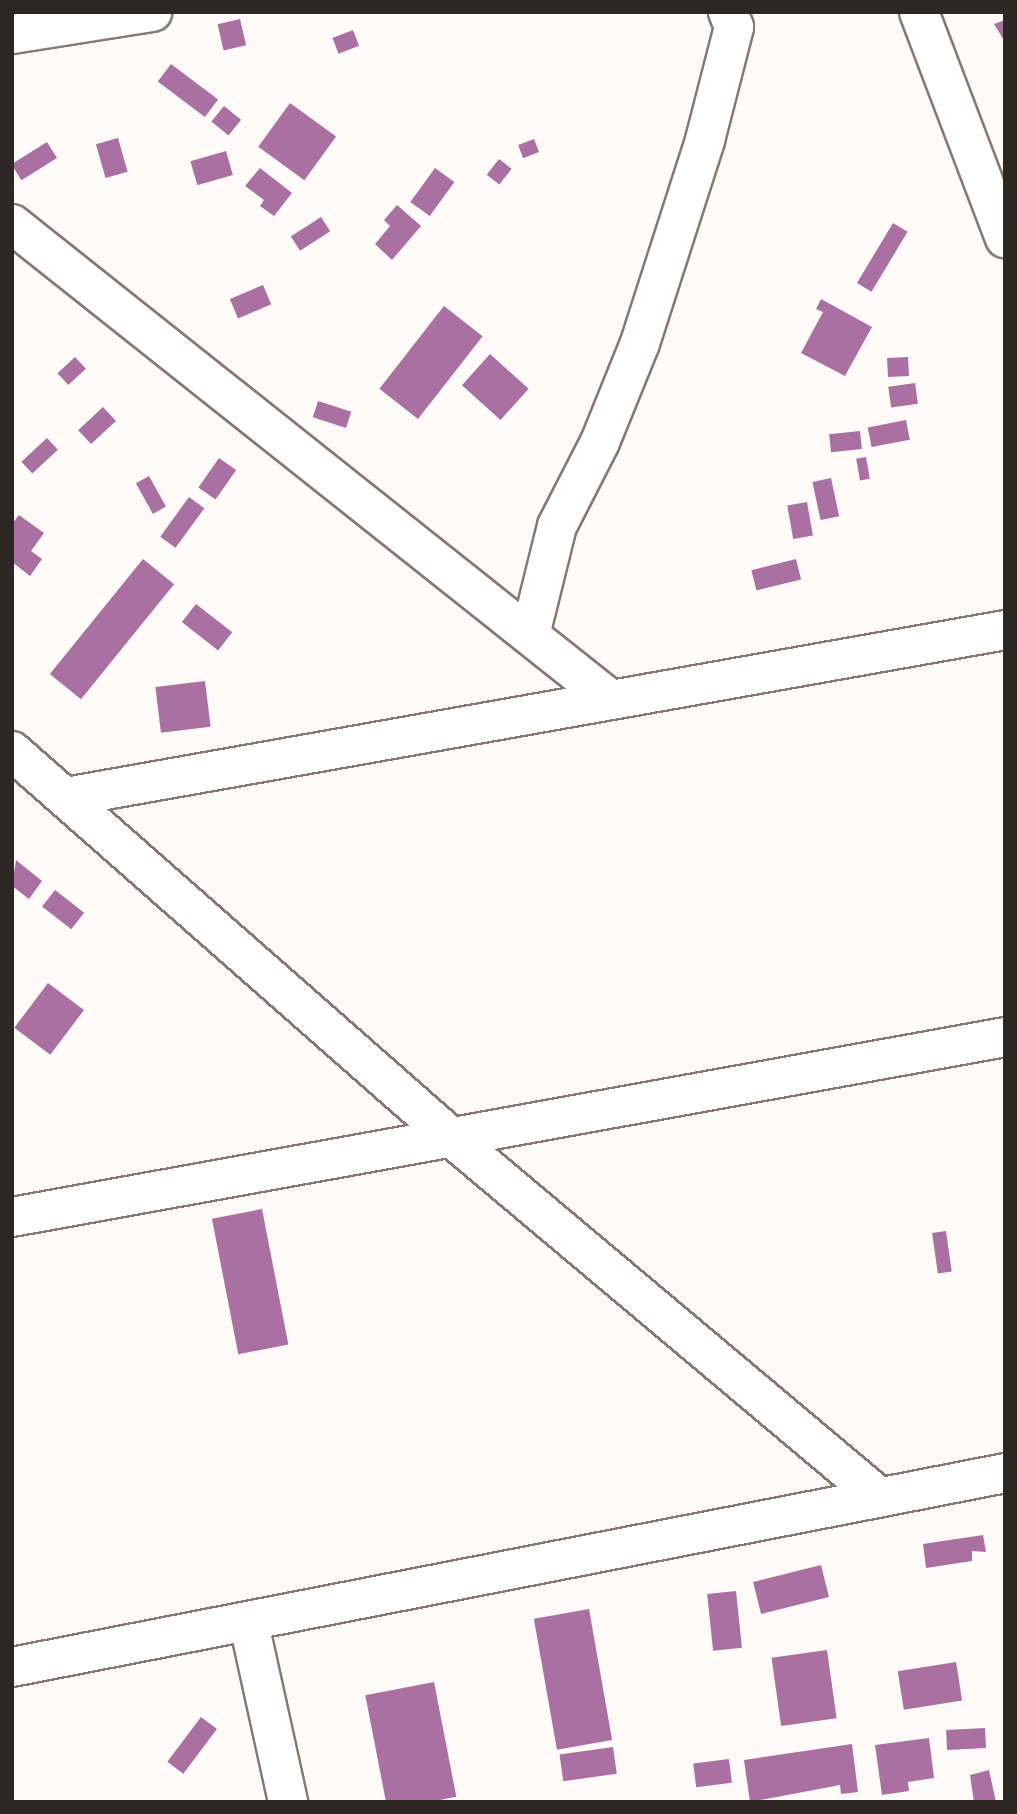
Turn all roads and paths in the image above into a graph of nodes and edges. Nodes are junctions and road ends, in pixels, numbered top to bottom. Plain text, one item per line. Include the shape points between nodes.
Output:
1 (152, 12) edge
2 (728, 12) edge
3 (919, 12) edge
4 (12, 34) edge
5 (12, 224) edge
6 (1005, 238) edge
7 (1005, 630) edge
8 (530, 635) junction
9 (611, 700) junction
10 (12, 751) edge
11 (66, 797) junction
12 (1005, 1037) edge
13 (452, 1138) junction
14 (12, 1217) edge
15 (1005, 1473) edge
16 (878, 1496) junction
17 (249, 1624) junction
18 (12, 1667) edge
19 (288, 1802) edge

1 - 4 street
2 - 8 street via 734,27 705,139 640,343 600,442 556,526
3 - 6 street
5 - 8 street
7 - 9 street
8 - 9 street
9 - 11 street
10 - 11 street
11 - 13 street
12 - 13 street
13 - 14 street
13 - 16 street
15 - 16 street
16 - 17 street
17 - 18 street
17 - 19 street

